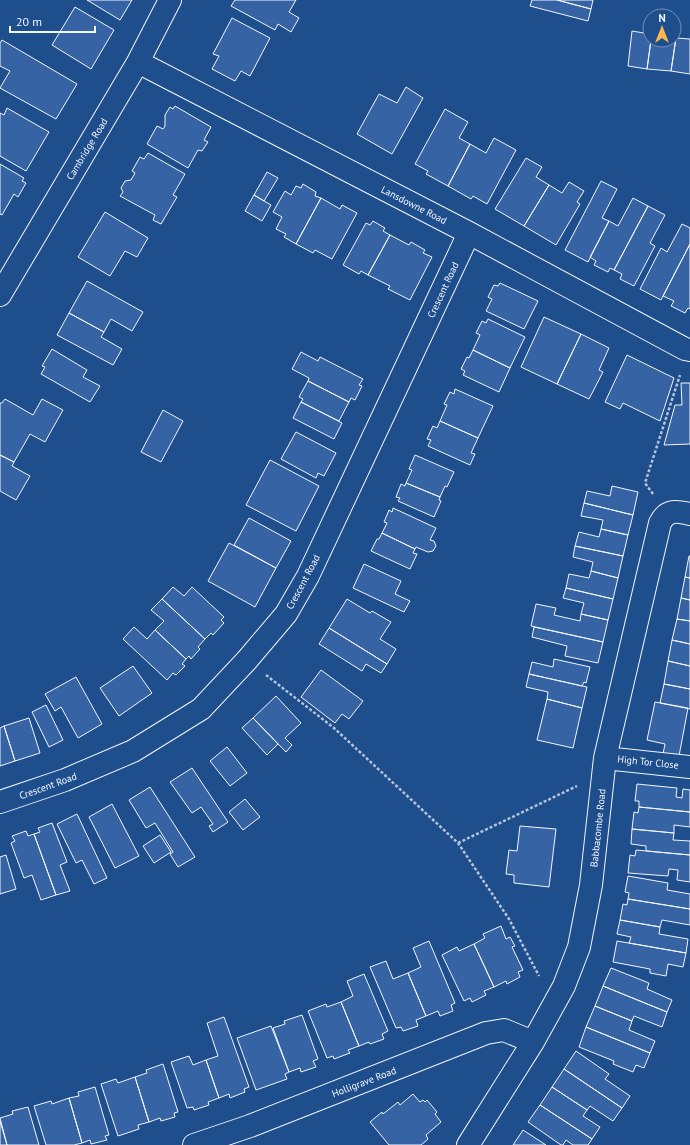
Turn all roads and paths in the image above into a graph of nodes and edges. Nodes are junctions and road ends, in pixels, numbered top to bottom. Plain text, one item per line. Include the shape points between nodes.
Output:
1 (170, 0) edge
2 (138, 62) junction
3 (469, 233) junction
4 (0, 295) edge
5 (688, 349) edge
6 (667, 514) junction
7 (690, 514) edge
8 (247, 660) junction
9 (605, 758) junction
10 (690, 767) edge
11 (602, 788) junction
12 (0, 802) edge
13 (458, 842) junction
14 (557, 998) junction
15 (533, 1042) junction
16 (194, 1145) edge
17 (468, 1145) edge

1 - 2 street, Cambridge Road
2 - 3 street, Lansdowne Road
2 - 4 street, Cambridge Road
3 - 5 street, Lansdowne Road
3 - 8 street, Crescent Road via 308,576 286,614
5 - 6 path via 645,483
6 - 7 street via 673,511
6 - 9 street, Babbacombe Road via 660,523
8 - 12 street, Crescent Road via 201,709 132,751 65,780
8 - 13 path via 334,728
9 - 10 street, High Tor Close
9 - 11 street, Babbacombe Road
11 - 13 path via 576,786
11 - 14 street, Babbacombe Road via 591,885 579,948
13 - 14 path via 509,919 539,977
14 - 15 street, Babbacombe Road
15 - 16 street, Holligrave Road via 504,1030 486,1033 250,1126
15 - 17 street, Babbacombe Road

